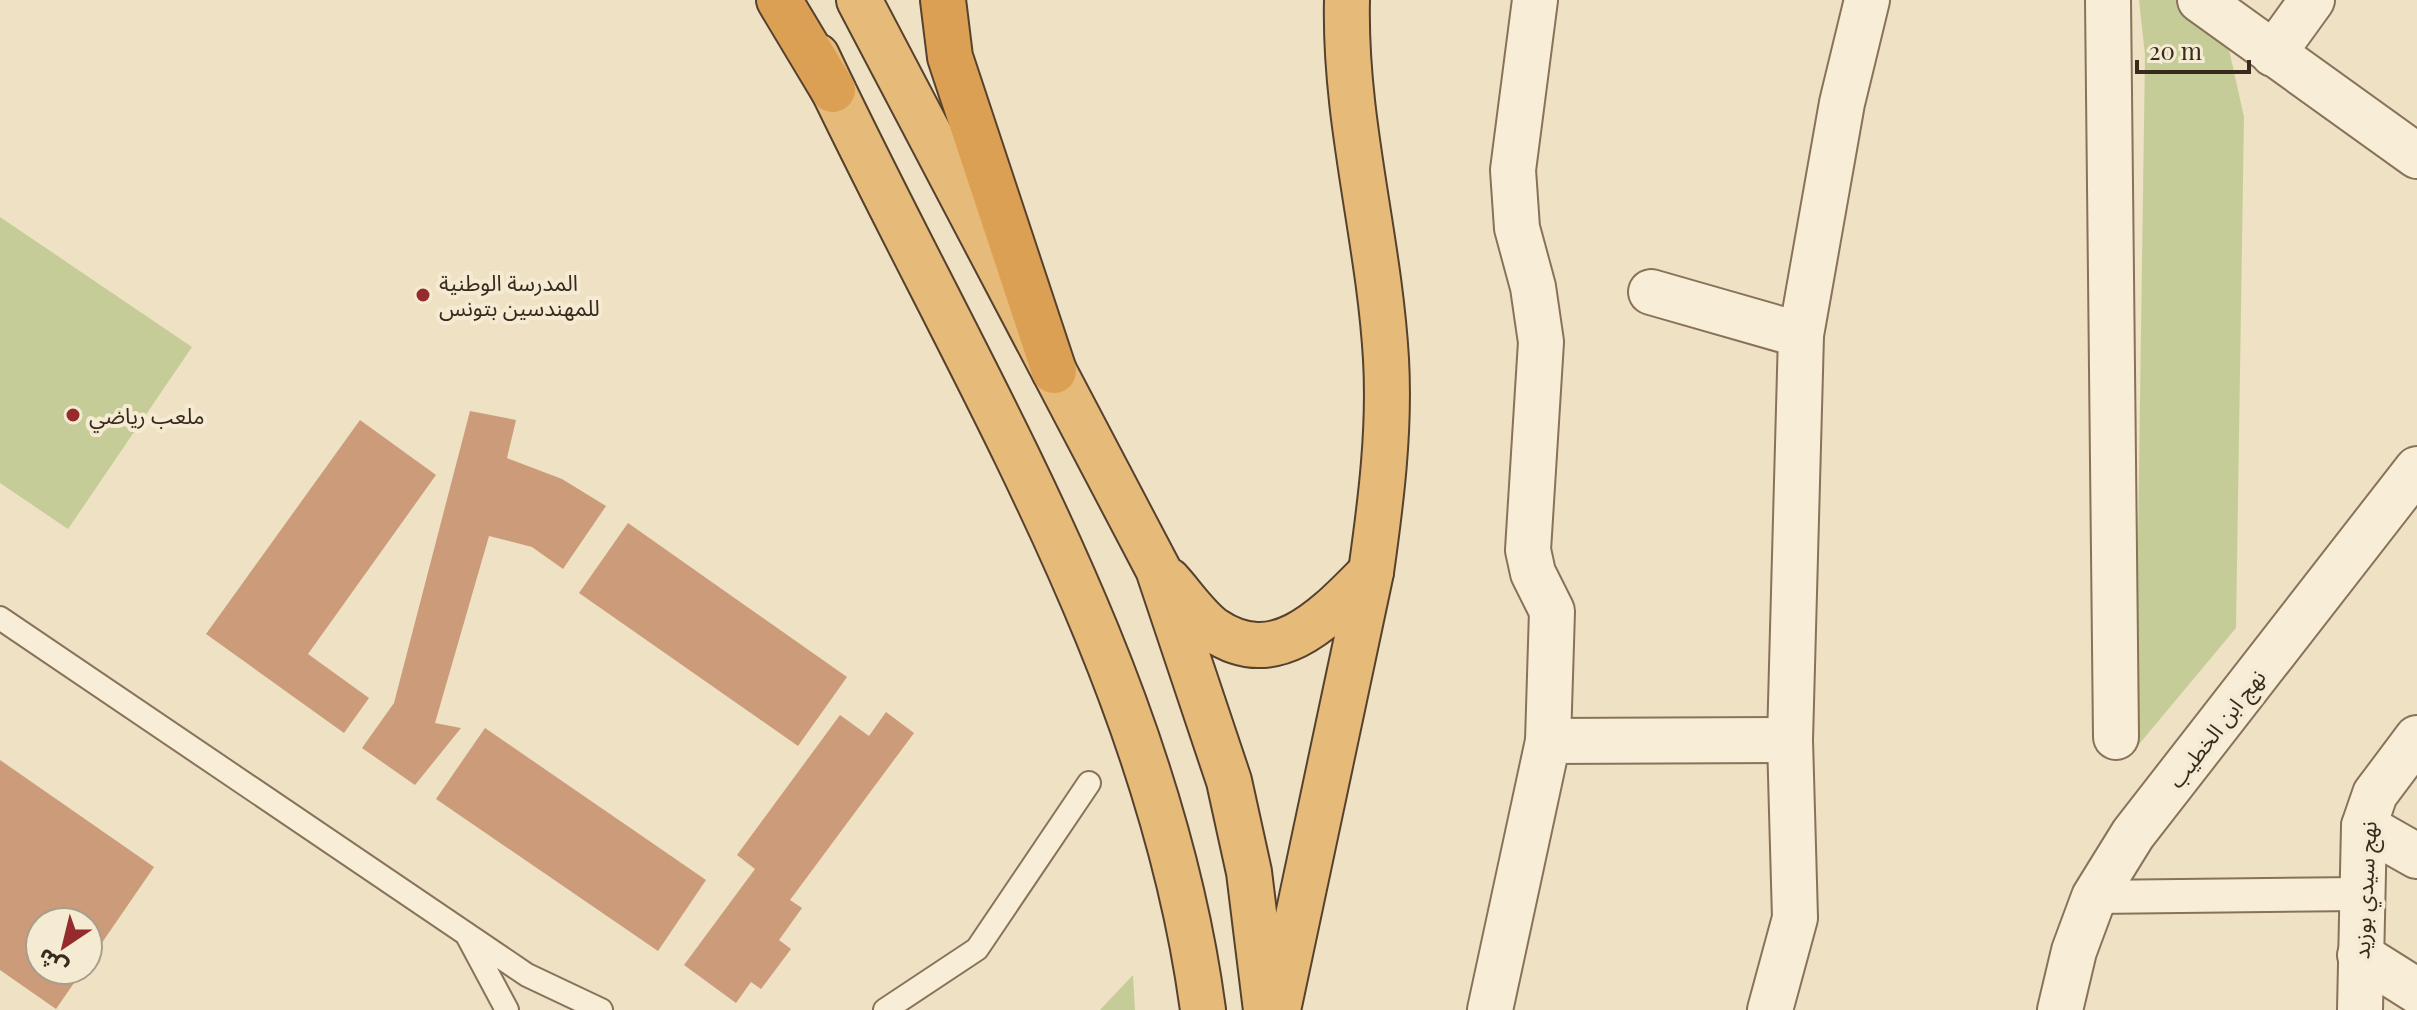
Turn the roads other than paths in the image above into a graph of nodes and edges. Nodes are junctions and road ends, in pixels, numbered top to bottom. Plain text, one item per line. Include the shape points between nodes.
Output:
1 (779, 0) edge
2 (790, 0) edge
3 (859, 0) edge
4 (943, 0) edge
5 (1347, 0) edge
6 (1535, 0) edge
7 (1867, 0) edge
8 (2108, 0) edge
9 (2312, 0) edge
10 (2218, 6) edge
11 (2273, 54) junction
12 (833, 90) junction
13 (2417, 156) edge
14 (1651, 292) dead end
15 (1801, 335) junction
16 (1054, 371) junction
17 (2414, 481) edge
18 (1158, 569) junction
19 (1371, 572) junction
20 (0, 618) edge
21 (2116, 737) dead end
22 (2417, 738) edge
23 (1790, 740) junction
24 (1548, 741) junction
25 (1089, 783) dead end
26 (2364, 826) junction
27 (2417, 856) edge
28 (2360, 894) junction
29 (2094, 897) junction
30 (466, 933) junction
31 (2360, 955) junction
32 (2417, 991) edge
33 (507, 1010) edge
34 (601, 1010) edge
35 (885, 1010) edge
36 (1203, 1010) edge
37 (1266, 1010) edge
38 (1278, 1010) edge
39 (1490, 1010) edge
40 (1770, 1010) edge
41 (2060, 1010) edge
42 (2360, 1010) edge

1 - 12 highway
2 - 12 highway
3 - 16 highway
4 - 16 highway via 950,57
5 - 19 highway via 1346,56 1386,359 1384,482
6 - 24 street via 1513,170 1517,228 1541,342 1528,550 1552,611
7 - 15 street via 1842,103
8 - 21 street
9 - 11 street
10 - 11 street
11 - 13 street
12 - 36 highway via 1088,610 1139,741 1195,953
14 - 15 street
15 - 23 street
16 - 18 highway
17 - 29 street, نهج ابن الخطيب via 2133,834
18 - 19 highway via 1214,630 1245,642 1282,645 1324,619
18 - 37 highway via 1229,781 1249,872
19 - 38 highway
20 - 30 lane
22 - 26 street, نهج سيدي بوزيد via 2375,794
23 - 24 street
23 - 40 street via 1795,918
24 - 39 street
25 - 35 lane via 977,949
26 - 27 street
26 - 28 street, نهج سيدي بوزيد
28 - 29 street
28 - 31 street, نهج سيدي بوزيد
29 - 41 street, نهج ابن الخطيب
30 - 33 lane
30 - 34 lane via 527,975
31 - 32 street
31 - 42 street, نهج سيدي بوزيد

